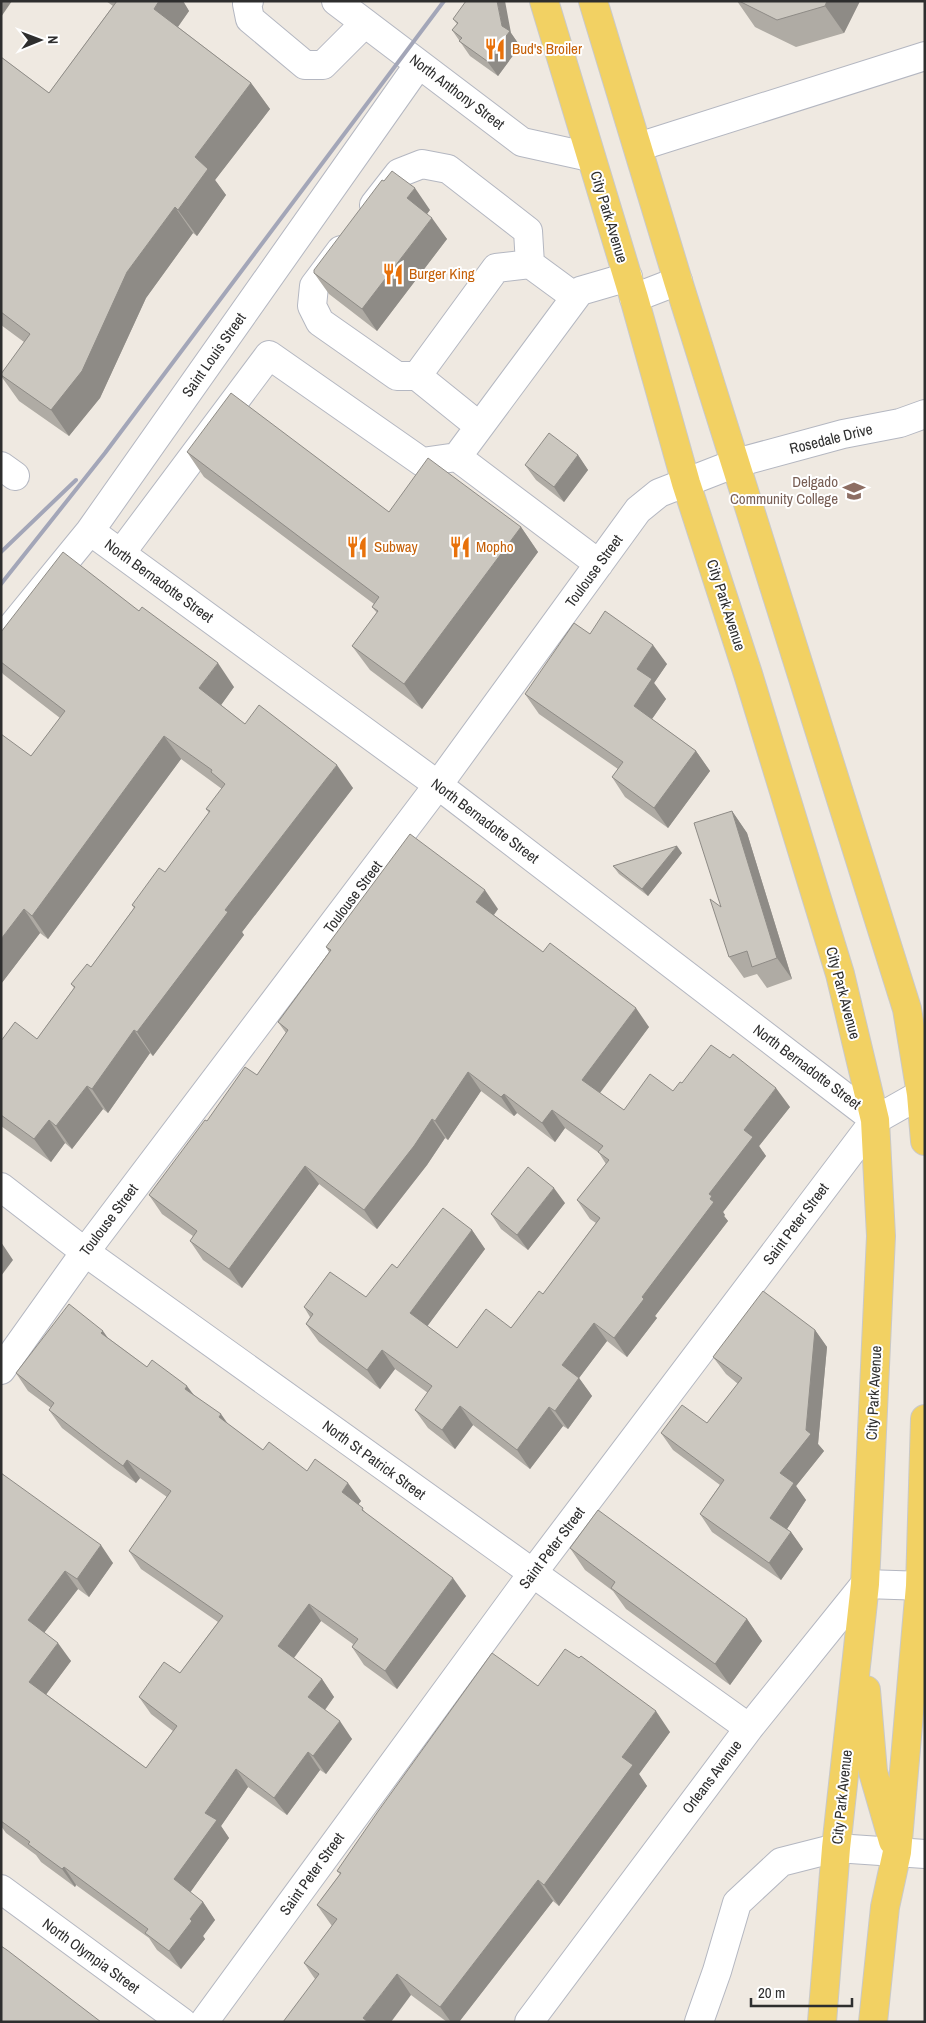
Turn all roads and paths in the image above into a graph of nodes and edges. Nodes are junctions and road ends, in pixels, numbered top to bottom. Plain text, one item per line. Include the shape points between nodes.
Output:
1 (336, 1) edge
2 (544, 1) edge
3 (593, 1) edge
4 (246, 2) edge
5 (365, 23) junction
6 (925, 56) edge
7 (419, 64) junction
8 (638, 147) junction
9 (590, 156) junction
10 (530, 264) junction
11 (678, 281) junction
12 (631, 287) junction
13 (575, 297) junction
14 (417, 376) junction
15 (925, 414) edge
16 (479, 426) junction
17 (457, 456) junction
18 (736, 463) junction
19 (686, 483) junction
20 (90, 530) junction
21 (121, 553) junction
22 (599, 564) junction
23 (1, 640) edge
24 (438, 785) junction
25 (921, 1094) junction
26 (875, 1120) junction
27 (925, 1141) edge
28 (1, 1187) edge
29 (85, 1252) junction
30 (1, 1370) edge
31 (925, 1418) edge
32 (532, 1574) junction
33 (865, 1584) junction
34 (922, 1586) edge
35 (861, 1626) junction
36 (749, 1728) junction
37 (836, 1848) junction
38 (897, 1852) junction
39 (925, 1854) edge
40 (1, 1889) edge
41 (182, 2022) edge
42 (204, 2022) edge
43 (529, 2022) edge
44 (699, 2022) edge
45 (822, 2022) edge
46 (873, 2022) edge

1 - 5 street, North Anthony Street
2 - 9 main road, City Park Avenue
3 - 8 main road
4 - 5 street via 250,19 305,65 323,65
5 - 7 street, North Anthony Street
6 - 8 street
7 - 9 street, North Anthony Street via 522,142
7 - 20 street, Saint Louis Street
8 - 11 main road
9 - 12 main road, City Park Avenue
10 - 13 street
10 - 14 street via 496,268
10 - 14 street via 528,230 448,169 422,164 399,173 314,286 312,306 320,322 397,376
11 - 12 street
11 - 18 main road
12 - 13 street via 580,291
12 - 19 main road, City Park Avenue
13 - 16 street
14 - 16 street
15 - 18 street, Rosedale Drive
16 - 17 street
17 - 21 street via 422,462 268,355
17 - 22 street
18 - 19 street, Toulouse Street
18 - 25 main road via 908,1009
19 - 22 street, Toulouse Street via 659,493 638,510
19 - 26 main road, City Park Avenue via 840,974
20 - 21 street, North Bernadotte Street
20 - 23 street, Saint Louis Street
21 - 24 street, North Bernadotte Street
22 - 24 street, Toulouse Street
24 - 26 street, North Bernadotte Street
24 - 29 street, Toulouse Street
25 - 26 street, Saint Peter Street
25 - 27 main road
26 - 32 street, Saint Peter Street
26 - 33 main road, City Park Avenue via 881,1236
28 - 29 street, North St Patrick Street
29 - 30 street, Toulouse Street
29 - 32 street, North St Patrick Street
31 - 34 main road
32 - 36 street, North St Patrick Street
32 - 42 street, Saint Peter Street
33 - 34 street
33 - 35 main road, City Park Avenue
33 - 36 street, Orleans Avenue
34 - 38 main road
35 - 37 main road, City Park Avenue
35 - 38 main road via 873,1772
36 - 43 street, Orleans Avenue
37 - 38 street
37 - 44 street via 781,1862 737,1903
37 - 45 main road, City Park Avenue
38 - 39 street
38 - 46 main road via 885,1907
40 - 41 street, North Olympia Street

